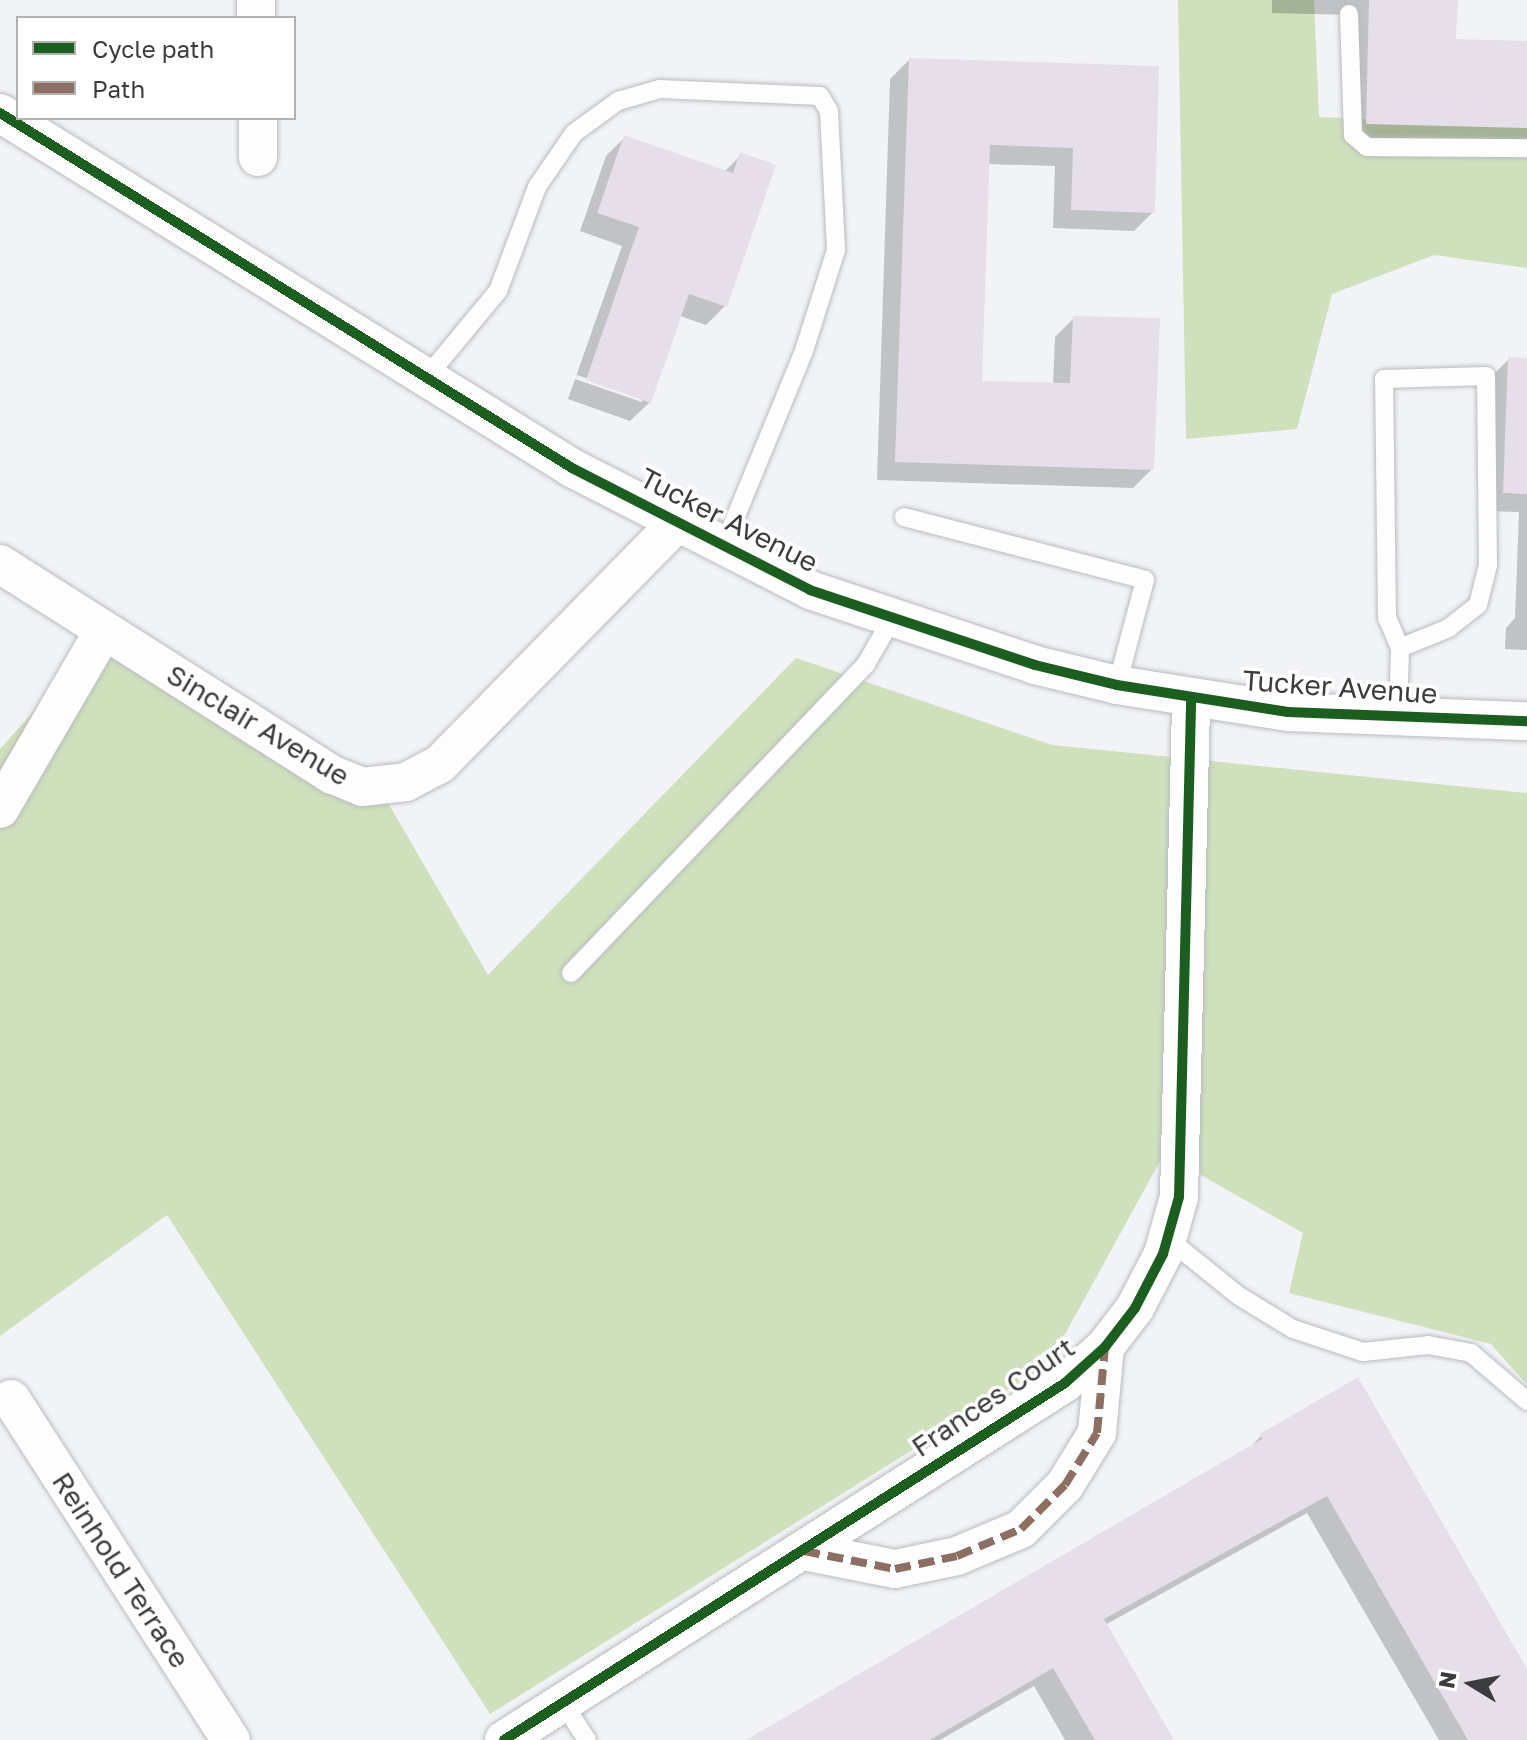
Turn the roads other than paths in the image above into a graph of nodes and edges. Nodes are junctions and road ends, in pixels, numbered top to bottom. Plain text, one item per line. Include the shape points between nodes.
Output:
1 (1349, 14) dead end
2 (0, 113) edge
3 (258, 120) edge
4 (1527, 148) edge
5 (258, 157) dead end
6 (425, 379) junction
7 (904, 517) dead end
8 (678, 522) junction
9 (724, 545) junction
10 (0, 564) edge
11 (893, 617) junction
12 (104, 630) junction
13 (1400, 648) junction
14 (1117, 685) junction
15 (1191, 698) junction
16 (1398, 716) junction
17 (1527, 721) edge
18 (0, 809) edge
19 (571, 973) dead end
20 (1167, 1238) junction
21 (1105, 1347) junction
22 (11, 1399) dead end
23 (1527, 1401) edge
24 (804, 1551) junction
25 (563, 1703) junction
26 (231, 1740) edge
27 (504, 1740) edge
28 (587, 1740) edge

1 - 4 lane via 1353,135 1367,147
2 - 6 street, Tucker Avenue
3 - 5 street
6 - 8 street, Tucker Avenue via 572,468
6 - 9 lane via 498,291 537,187 574,133 618,101 660,89 811,94 825,99 836,250 804,351
7 - 14 lane via 1145,580
8 - 9 street, Tucker Avenue
8 - 12 street, Sinclair Avenue via 440,764 406,782 362,787 333,775
9 - 11 street, Tucker Avenue via 810,590
10 - 12 street, Sinclair Avenue
11 - 14 street, Tucker Avenue via 1035,665
11 - 19 lane via 866,664
12 - 18 street
13 - 13 lane via 1449,628 1478,605 1488,565 1486,376 1384,379 1387,618
13 - 16 lane
14 - 15 street, Tucker Avenue
15 - 16 street, Tucker Avenue via 1288,712
15 - 20 street, Frances Court via 1179,1197
16 - 17 street, Tucker Avenue
20 - 21 street, Frances Court via 1135,1308
20 - 23 lane via 1239,1296 1293,1329 1363,1352 1428,1345 1471,1353
21 - 24 street, Frances Court via 1065,1383
21 - 24 street via 1097,1433 1065,1485 1021,1529 957,1556 895,1569
22 - 26 street, Reinhold Terrace
24 - 25 street, Frances Court
25 - 27 street, Frances Court
25 - 28 lane

